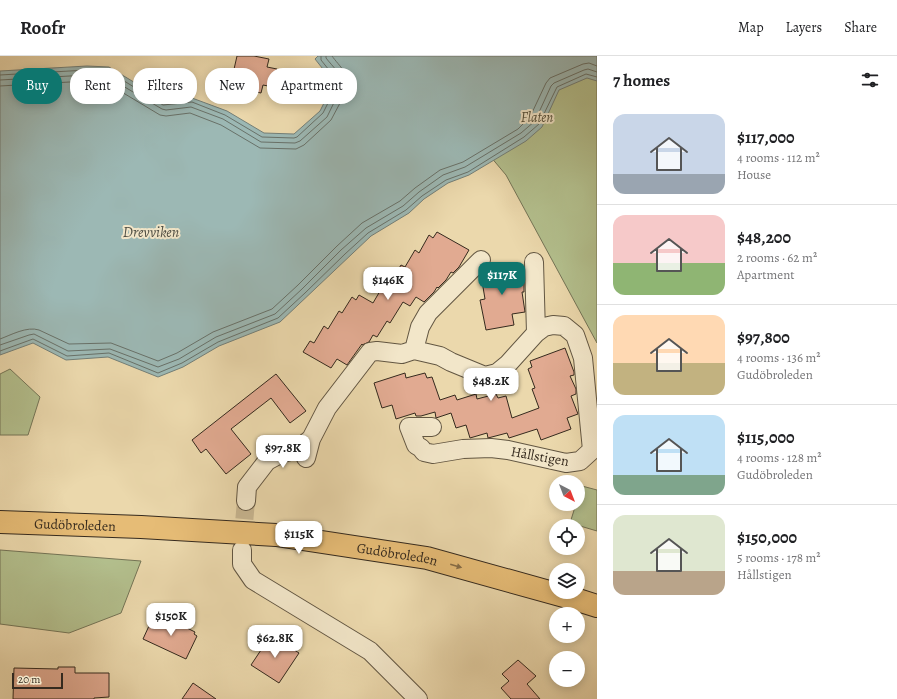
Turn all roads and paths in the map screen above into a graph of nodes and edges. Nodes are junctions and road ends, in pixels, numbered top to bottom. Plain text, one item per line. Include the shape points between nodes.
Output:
1 (481, 260) dead end
2 (534, 262) dead end
3 (536, 333) junction
4 (414, 350) junction
5 (432, 427) dead end
6 (311, 439) junction
7 (594, 454) edge
8 (306, 458) dead end
9 (246, 501) tunnel mouth
10 (0, 507) edge
11 (0, 522) edge
12 (242, 550) tunnel mouth
13 (549, 578) edge
14 (585, 588) edge
15 (597, 592) edge
16 (597, 606) edge
17 (418, 699) edge

1 - 4 street via 428,313 420,327
2 - 3 street
3 - 4 street, Hållstigen via 508,364 497,373 485,376 440,356
3 - 7 street, Hållstigen via 553,325 564,326 575,335 583,358
4 - 6 street, Hållstigen via 402,354 370,352 327,408
5 - 7 street, Hållstigen via 409,427 416,445 424,452 433,454 464,448 492,448 566,463 580,462
6 - 8 street
6 - 9 street via 298,449 262,455 247,486
10 - 13 main road, Gudöbroleden via 276,522 432,543
11 -> 16 main road, Gudöbroleden via 276,535 427,558
12 - 17 street via 242,564 253,580 370,651
14 - 15 main road

